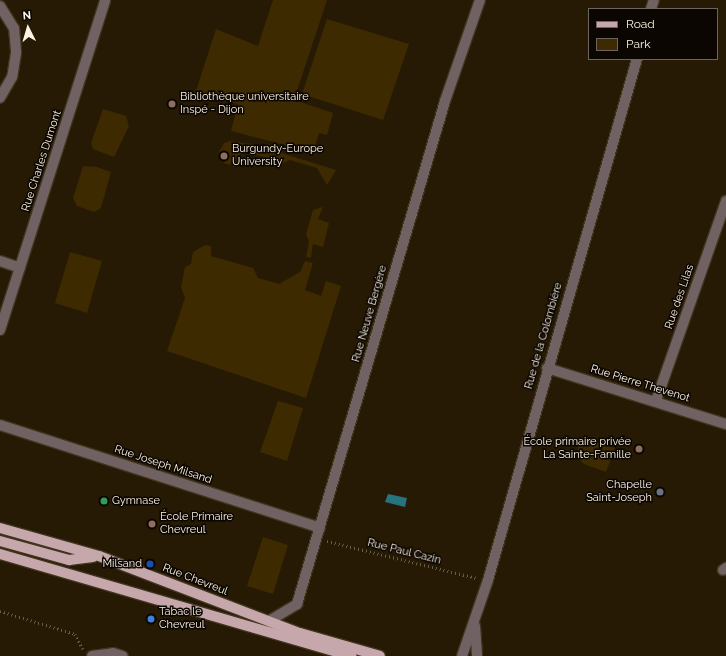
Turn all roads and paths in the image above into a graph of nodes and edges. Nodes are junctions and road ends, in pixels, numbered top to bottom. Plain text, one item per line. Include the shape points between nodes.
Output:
1 (106, 0) edge
2 (480, 0) edge
3 (0, 6) edge
4 (637, 60) edge
5 (0, 98) edge
6 (726, 201) edge
7 (0, 261) edge
8 (20, 268) junction
9 (0, 330) edge
10 (547, 368) junction
11 (656, 401) junction
12 (726, 424) edge
13 (0, 425) edge
14 (1, 528) edge
15 (320, 528) junction
16 (317, 539) junction
17 (0, 541) edge
18 (0, 554) edge
19 (99, 556) junction
20 (488, 580) junction
21 (0, 611) edge
22 (475, 620) junction
23 (269, 621) junction
24 (88, 653) edge
25 (123, 656) edge
26 (352, 656) edge
27 (380, 656) edge
28 (462, 656) edge
29 (477, 656) edge

1 - 8 street, Rue Charles Dumont
2 - 15 street, Rue Neuve Bergère via 445,101
3 - 5 street via 14,28 16,53 12,77
4 - 10 street, Rue de la Colombière
6 - 11 street, Rue des Lilas
7 - 8 street
8 - 9 street, Rue Charles Dumont
10 - 11 street, Rue Pierre Thevenot
10 - 20 street, Rue de la Colombière
11 - 12 street, Rue Pierre Thevenot
13 - 15 street, Rue Joseph Milsand
14 - 19 main road, Rue Chevreul
15 - 16 street, Rue Neuve Bergère
16 - 20 path, Rue Paul Cazin
16 - 23 street, Rue Neuve Bergère via 296,604
17 - 19 main road via 69,560
18 - 26 main road
19 - 23 main road, Rue Chevreul
20 - 22 street, Rue de la Colombière
21 - 24 path via 75,634
22 - 28 street, Rue de la Colombière
22 - 29 street, Rue de la Colombière
23 - 27 main road, Rue Chevreul
24 - 25 street via 113,653

